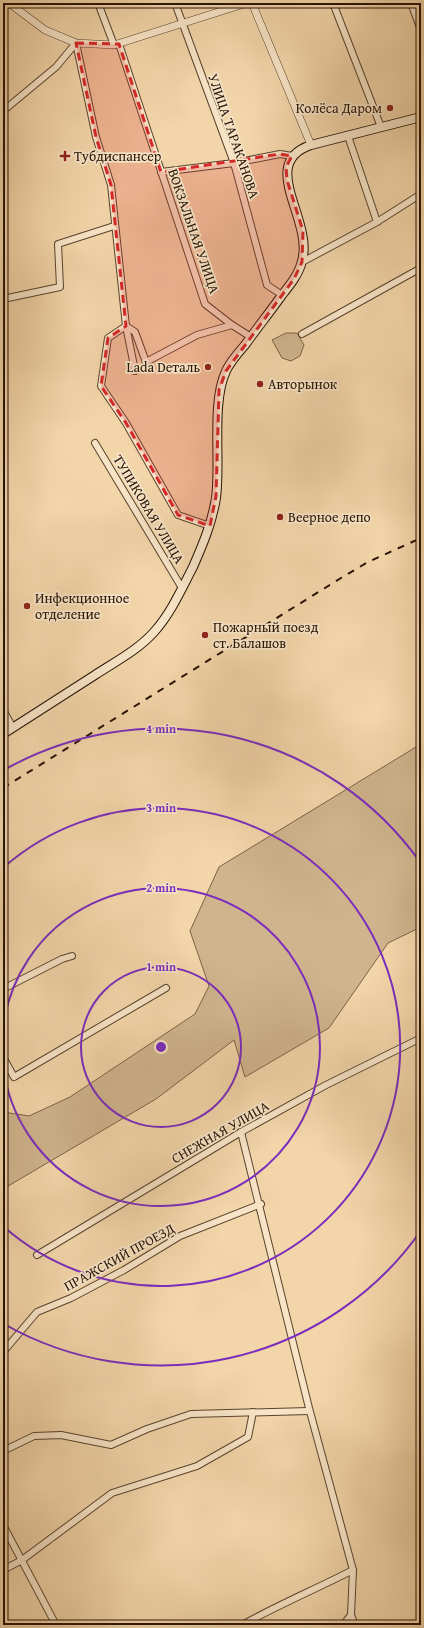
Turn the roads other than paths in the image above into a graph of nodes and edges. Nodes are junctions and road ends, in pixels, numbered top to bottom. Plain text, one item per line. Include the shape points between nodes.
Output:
1 (9, 3) edge
2 (98, 3) edge
3 (175, 3) edge
4 (247, 3) edge
5 (252, 3) edge
6 (333, 3) edge
7 (411, 3) edge
8 (182, 24) junction
9 (421, 30) edge
10 (76, 44) junction
11 (116, 44) junction
12 (3, 111) edge
13 (421, 117) edge
14 (381, 127) junction
15 (348, 136) junction
16 (311, 145) junction
17 (292, 156) junction
18 (234, 163) junction
19 (162, 172) junction
20 (421, 194) edge
21 (378, 222) junction
22 (114, 226) junction
23 (302, 262) junction
24 (421, 268) edge
25 (282, 295) junction
26 (3, 298) edge
27 (232, 325) junction
28 (126, 326) junction
29 (302, 334) dead end
30 (251, 337) junction
31 (135, 371) dead end
32 (95, 444) dead end
33 (210, 526) junction
34 (182, 588) junction
35 (3, 710) edge
36 (13, 728) junction
37 (3, 734) edge
38 (72, 956) dead end
39 (166, 988) dead end
40 (3, 989) edge
41 (421, 1038) edge
42 (3, 1057) edge
43 (241, 1132) junction
44 (260, 1205) junction
45 (37, 1255) dead end
46 (3, 1352) edge
47 (309, 1411) junction
48 (253, 1412) junction
49 (3, 1451) edge
50 (3, 1525) edge
51 (22, 1560) junction
52 (3, 1570) edge
53 (353, 1570) junction
54 (351, 1615) junction
55 (56, 1625) edge
56 (242, 1625) edge
57 (343, 1625) edge
58 (355, 1625) edge

1 - 10 street via 45,30
2 - 11 street, ВОКЗАЛЬНАЯ УЛИЦА
3 - 8 street, УЛИЦА ТАРАКАНОВА
4 - 8 street
5 - 16 street
6 - 14 street
7 - 9 street
8 - 11 street
8 - 18 street, УЛИЦА ТАРАКАНОВА
10 - 11 street
10 - 12 street via 56,67
10 - 22 street via 96,137 111,185
11 - 19 street, ВОКЗАЛЬНАЯ УЛИЦА
13 - 14 main road
14 - 15 main road
15 - 16 main road
15 - 21 street
16 - 17 main road
17 - 18 street via 280,154
17 - 23 main road via 286,166 287,180 303,231 305,246
18 - 19 street
18 - 25 street, УЛИЦА ТАРАКАНОВА via 267,285
19 - 27 street, ВОКЗАЛЬНАЯ УЛИЦА via 205,304
20 - 21 street
21 - 23 street
22 - 26 street via 58,244 60,287
22 - 28 street
23 - 25 main road
24 - 29 street
25 - 30 main road
27 - 28 street via 197,335 146,362 135,332
27 - 30 street, ВОКЗАЛЬНАЯ УЛИЦА
28 - 31 street
28 - 33 street via 108,338 101,386 178,515
30 - 33 main road via 226,371 220,390 216,496
32 - 34 street, ТУПИКОВАЯ УЛИЦА
33 - 34 main road
34 - 36 main road via 170,613 153,634 132,652
35 - 36 street
36 - 37 main road
38 - 40 street
39 - 42 street via 14,1077
41 - 43 street, СНЕЖНАЯ УЛИЦА via 326,1085
43 - 44 street
43 - 45 street, СНЕЖНАЯ УЛИЦА
44 - 46 street, ПРАЖСКИЙ ПРОЕЗД via 180,1236 124,1270 71,1298 37,1312
44 - 47 street
47 - 48 street
47 - 53 street
48 - 49 street via 190,1414 111,1445 62,1435 34,1436
48 - 51 street via 248,1437 197,1466 112,1493
50 - 51 street
51 - 52 street
51 - 55 street
53 - 54 street
53 - 56 street
54 - 57 street
54 - 58 street

